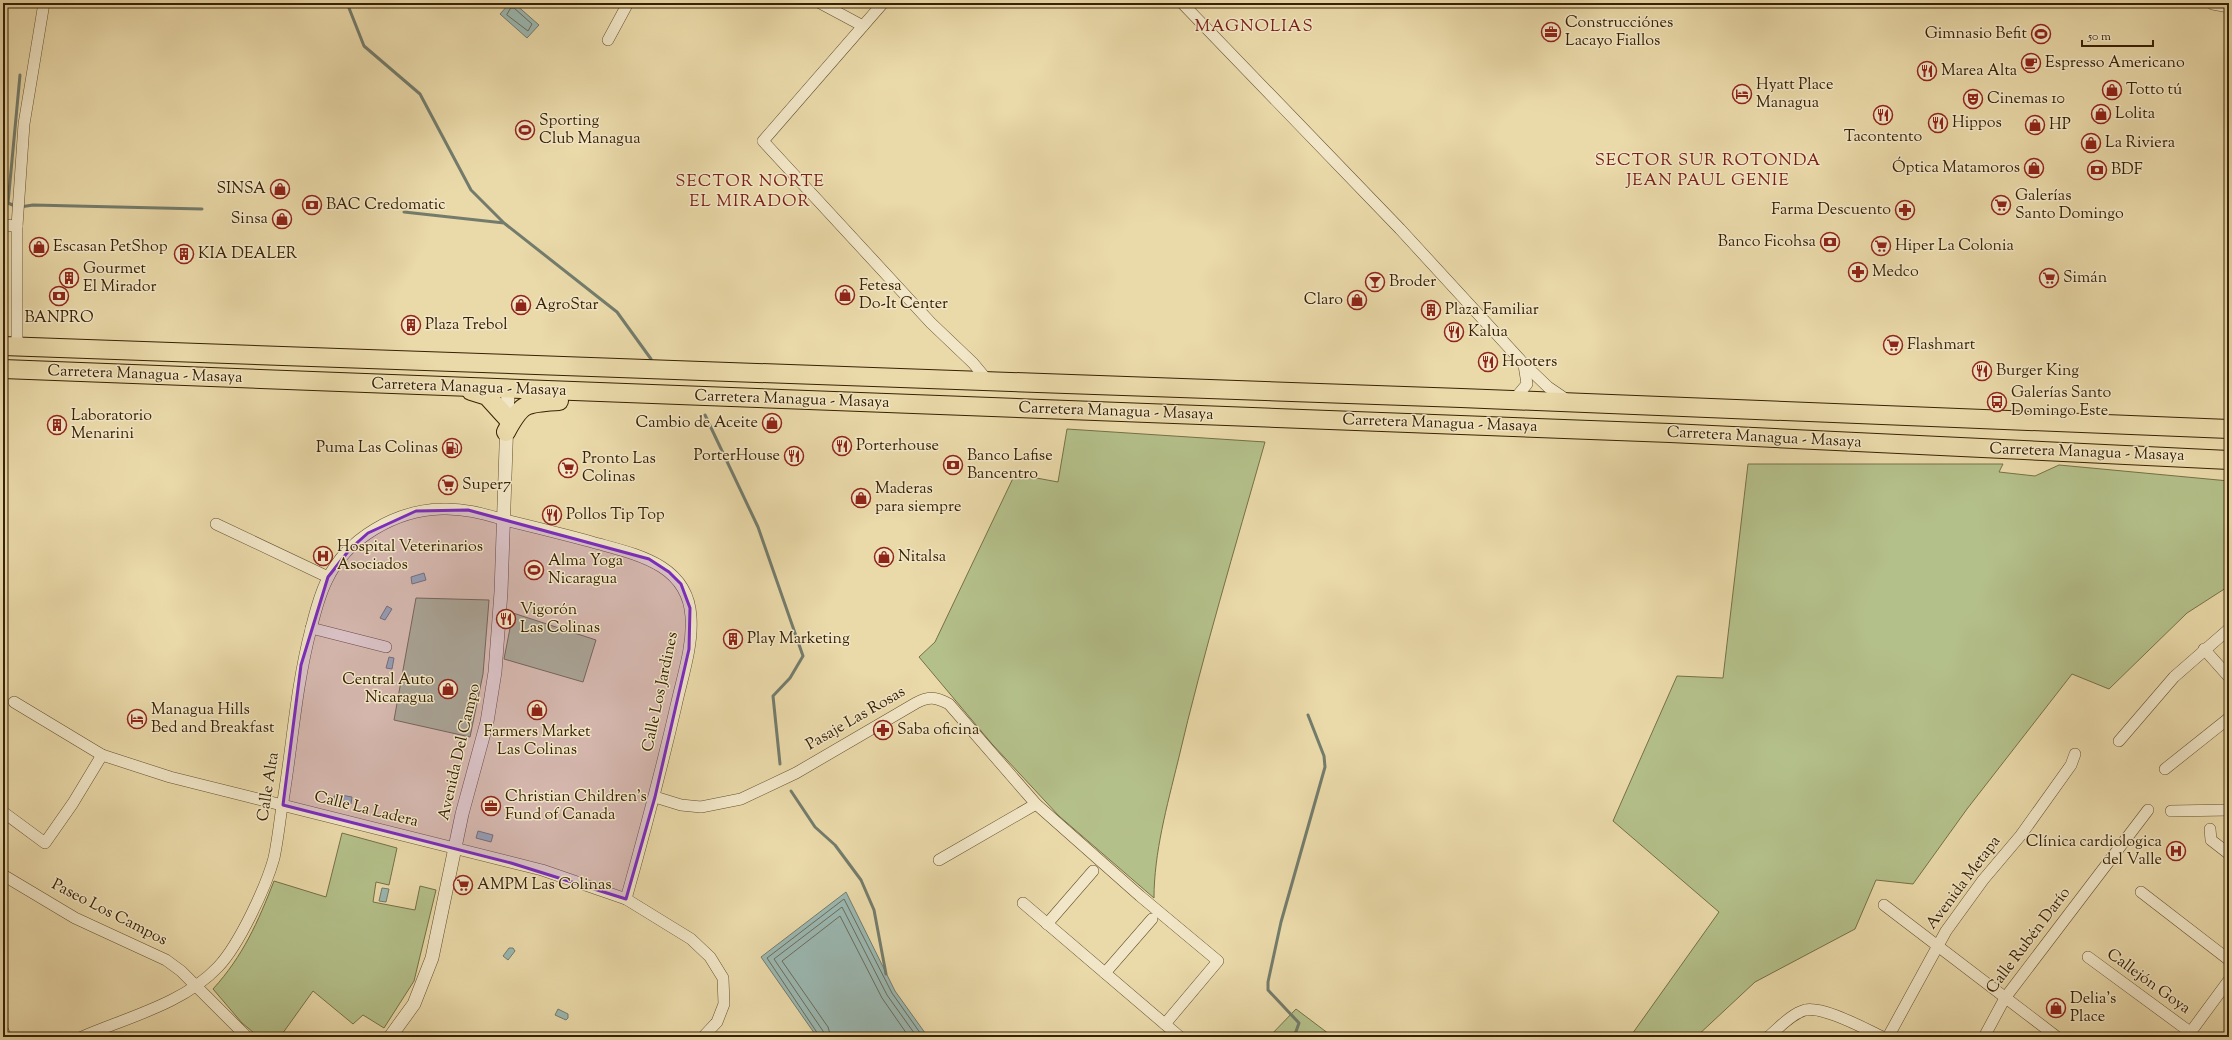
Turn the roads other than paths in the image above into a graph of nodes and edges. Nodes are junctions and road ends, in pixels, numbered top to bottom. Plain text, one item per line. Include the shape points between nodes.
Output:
1 (44, 3) edge
2 (628, 3) edge
3 (820, 3) edge
4 (883, 3) edge
5 (1182, 3) edge
6 (2214, 3) edge
7 (2229, 6) edge
8 (863, 26) junction
9 (608, 40) dead end
10 (3, 225) edge
11 (17, 226) junction
12 (8, 349) edge
13 (407, 360) junction
14 (1524, 364) junction
15 (620, 368) junction
16 (3, 369) edge
17 (107, 372) junction
18 (988, 381) junction
19 (463, 388) junction
20 (508, 389) junction
21 (591, 392) junction
22 (1513, 401) junction
23 (1577, 404) junction
24 (506, 425) junction
25 (2229, 429) edge
26 (2229, 460) edge
27 (504, 520) junction
28 (216, 524) dead end
29 (328, 578) junction
30 (311, 628) junction
31 (2229, 629) edge
32 (386, 648) dead end
33 (2204, 649) junction
34 (2229, 677) edge
35 (14, 702) dead end
36 (2229, 718) edge
37 (2119, 741) dead end
38 (2075, 754) dead end
39 (102, 755) junction
40 (2166, 769) dead end
41 (654, 797) junction
42 (1036, 804) junction
43 (283, 805) junction
44 (2148, 810) dead end
45 (2229, 810) edge
46 (3, 812) edge
47 (2171, 812) dead end
48 (2210, 829) dead end
49 (454, 849) junction
50 (2229, 854) edge
51 (939, 860) dead end
52 (1093, 871) dead end
53 (3, 875) edge
54 (2141, 892) dead end
55 (626, 899) junction
56 (1023, 903) dead end
57 (1884, 905) dead end
58 (1152, 919) dead end
59 (1047, 924) junction
60 (1938, 945) junction
61 (2088, 957) dead end
62 (2229, 960) edge
63 (1105, 973) junction
64 (2229, 980) edge
65 (196, 986) junction
66 (2005, 998) junction
67 (1165, 1024) junction
68 (3, 1031) edge
69 (2188, 1035) edge
70 (6, 1037) edge
71 (82, 1037) edge
72 (247, 1037) edge
73 (390, 1037) edge
74 (703, 1037) edge
75 (1180, 1037) edge
76 (1768, 1037) edge
77 (1883, 1037) edge
78 (1888, 1037) edge
79 (1984, 1037) edge
80 (2057, 1037) edge

1 - 11 street via 24,124
2 - 9 street
3 - 8 street
4 - 8 street
5 - 14 street via 1400,230
6 - 7 street
8 - 18 street via 763,141
10 - 11 street
11 - 12 street
12 - 13 highway, Carretera Managua - Masaya
12 - 17 highway via 25,354 65,358
13 - 15 highway, Carretera Managua - Masaya
13 - 20 highway via 434,368 496,373 502,377
14 - 22 street via 1527,384
14 - 23 street via 1548,387
15 - 18 highway, Carretera Managua - Masaya
15 - 20 highway via 599,376 526,373 516,377
16 - 17 highway, Carretera Managua - Masaya
17 - 19 highway, Carretera Managua - Masaya
18 - 22 highway, Carretera Managua - Masaya
19 - 20 highway, Carretera Managua - Masaya
19 - 24 highway via 487,396
20 - 21 highway, Carretera Managua - Masaya
20 - 24 street, Avenida Del Campo
21 - 24 highway via 564,401 531,403 517,412
21 - 26 highway, Carretera Managua - Masaya via 1670,433
22 - 23 highway, Carretera Managua - Masaya
23 - 25 highway, Carretera Managua - Masaya
24 - 27 street, Avenida Del Campo
27 - 29 street, Calle Alta via 468,510 443,508 416,511 393,519 368,533 350,549
27 - 41 street, Calle Los Jardines via 579,538 649,559 670,572 681,584 692,622 689,649
27 - 49 street, Avenida Del Campo via 495,672 487,722
28 - 29 street
29 - 30 street, Calle Alta
30 - 32 street
30 - 43 street, Calle Alta via 301,665
31 - 33 street
33 - 34 street
33 - 37 street via 2174,677
35 - 39 street, Calle La Ladera
36 - 40 street
38 - 60 street, Avenida Metapa via 2066,772 2021,835 1983,880
39 - 43 street, Calle La Ladera via 170,777
39 - 46 street via 45,843
41 - 42 street, Pasaje Las Rosas via 701,807 741,799 796,773 924,698 937,697 949,704
41 - 55 street, Calle Los Jardines
42 - 51 street
42 - 67 street, Pasaje Las Rosas via 1218,961
43 - 49 street, Calle La Ladera
43 - 65 street, Calle Alta via 273,859 255,904 220,966
44 - 66 street, Calle Rubén Darío
45 - 47 street
48 - 50 street via 2211,840
49 - 55 street, Calle La Ladera via 542,870
49 - 73 street, Avenida Del Campo via 432,958 414,1004
52 - 59 street
53 - 65 street, Paseo Los Campos via 76,918 166,960
54 - 62 street
55 - 74 street, Calle La Ladera via 691,939 710,957 723,978 724,1004 717,1022
56 - 59 street
57 - 60 street
58 - 63 street
59 - 63 street
60 - 66 street
60 - 78 street, Avenida Metapa
61 - 69 street, Callejón Goya
63 - 67 street
64 - 69 street
65 - 71 street, Calle Alta via 178,998
65 - 72 street, Paseo Los Campos
66 - 79 street, Calle Rubén Darío
66 - 80 street
67 - 75 street
68 - 70 street
76 - 77 street via 1793,1016 1806,1010 1820,1010

